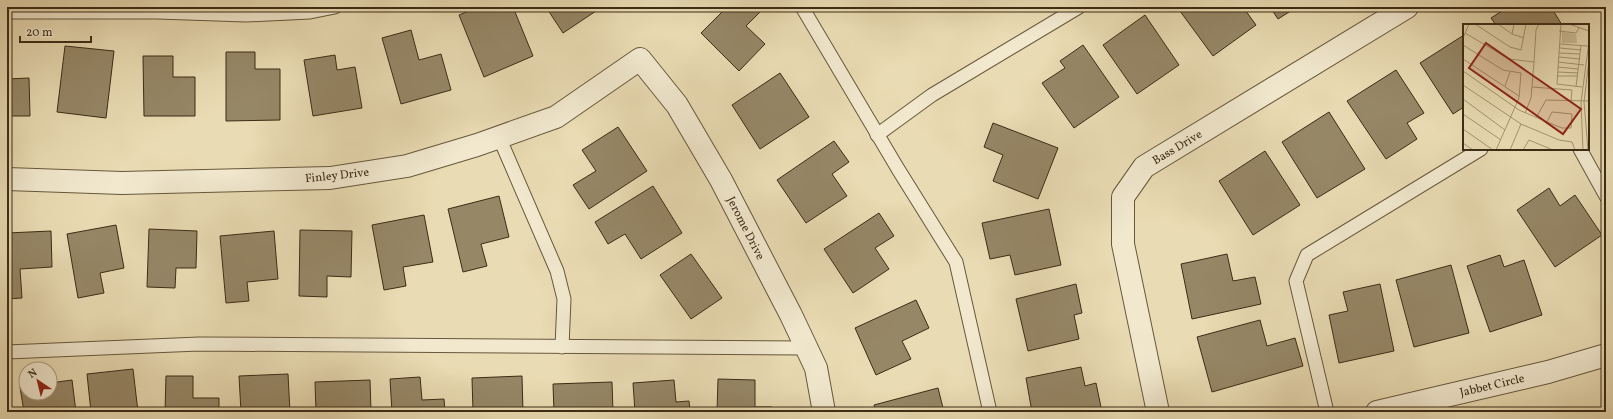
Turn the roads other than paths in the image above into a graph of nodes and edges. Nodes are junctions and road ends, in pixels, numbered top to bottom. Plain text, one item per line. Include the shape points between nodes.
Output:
1 (335, 7) edge
2 (802, 7) edge
3 (1079, 7) edge
4 (1407, 7) edge
5 (7, 12) edge
6 (640, 59) joint
7 (877, 135) junction
8 (499, 137) junction
9 (1479, 150) edge
10 (1581, 150) edge
11 (7, 179) edge
12 (1606, 196) edge
13 (562, 347) junction
14 (807, 348) junction
15 (7, 352) edge
16 (1606, 355) edge
17 (824, 412) edge
18 (990, 412) edge
19 (1158, 412) edge
20 (1327, 412) edge
21 (1377, 412) edge

1 - 5 lane via 310,12 246,15
2 - 7 lane
3 - 7 lane via 932,95
4 - 19 street, Bass Drive via 1144,167 1123,197 1123,244
6 - 8 street, Finley Drive via 556,117
6 - 14 street, Jerome Drive via 677,104 721,180
7 - 18 lane via 956,262
8 - 11 street, Finley Drive via 407,166 330,178 122,183
8 - 13 lane via 558,271 564,299
9 - 20 lane via 1307,255 1296,281
10 - 12 lane
13 - 14 lane
13 - 15 lane via 199,344
14 - 17 street, Jerome Drive via 816,368
16 - 21 street, Jabbet Circle via 1548,372

